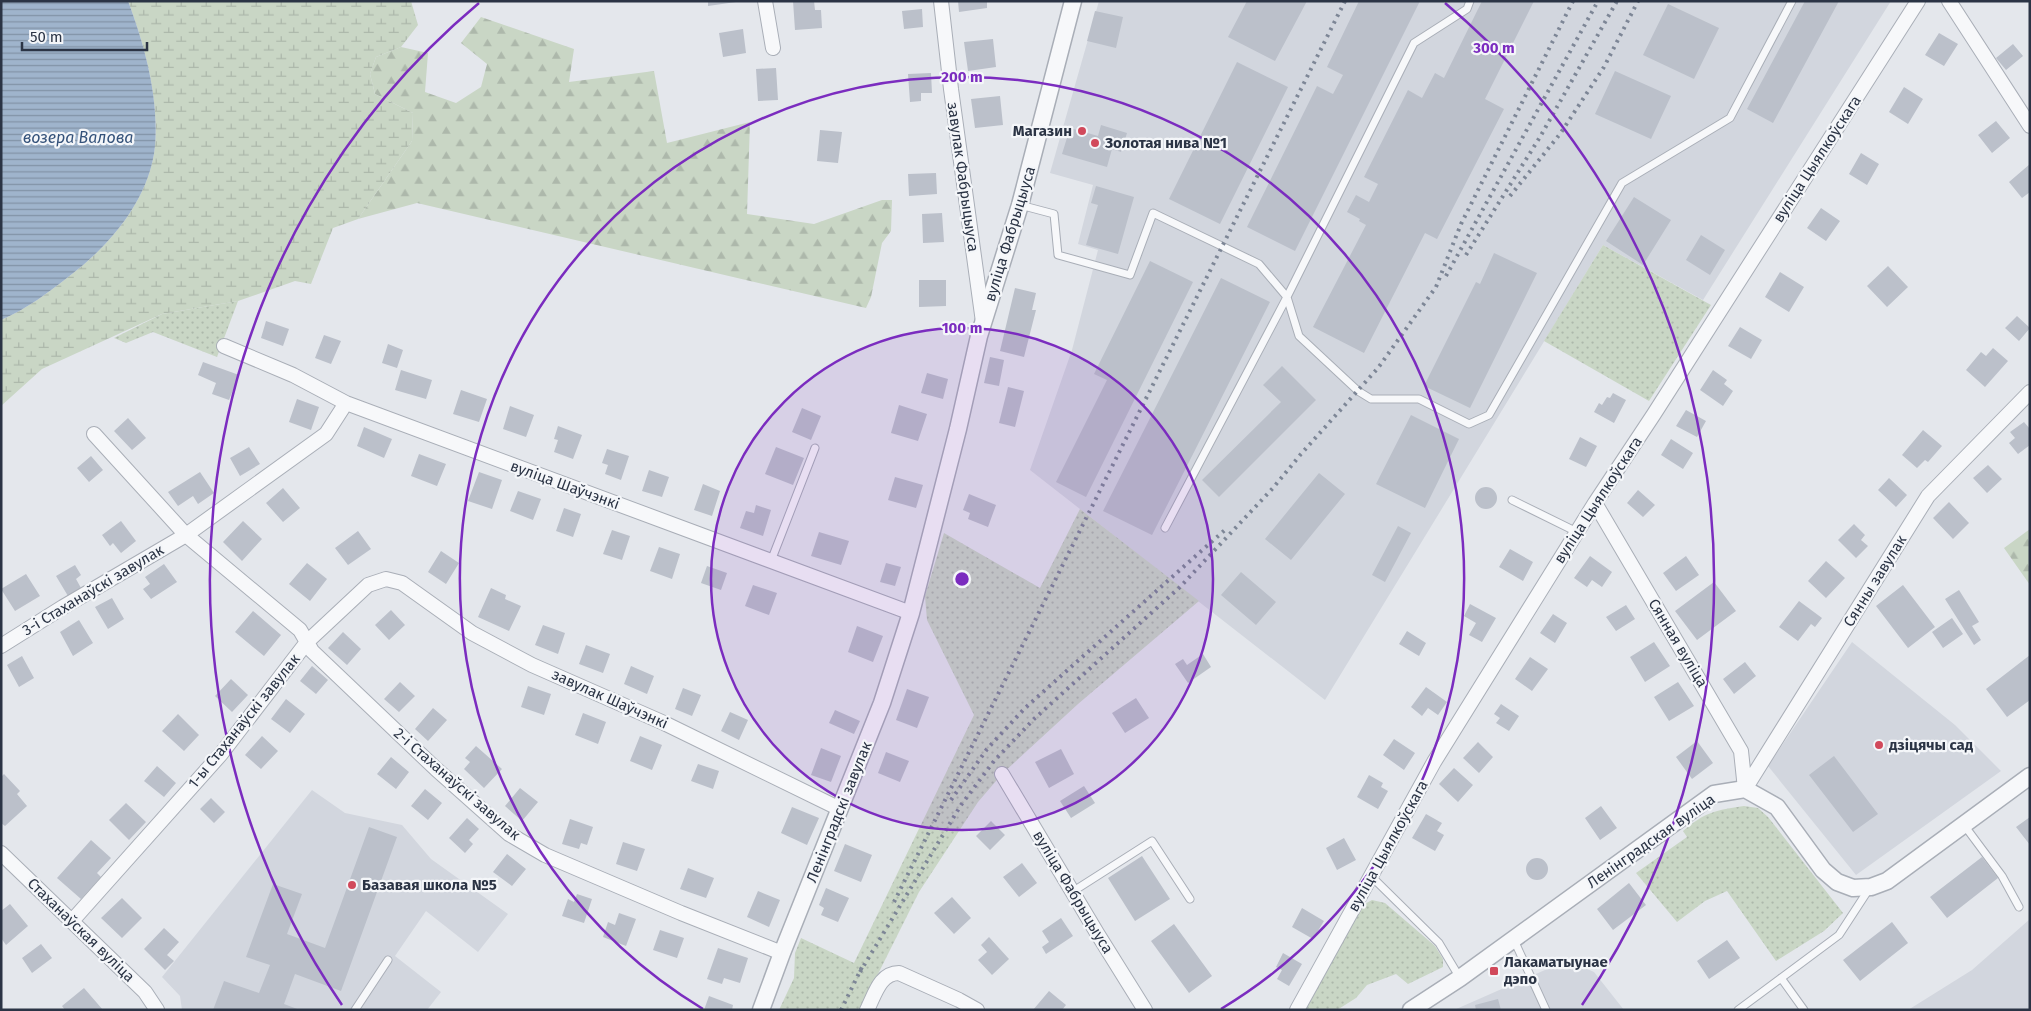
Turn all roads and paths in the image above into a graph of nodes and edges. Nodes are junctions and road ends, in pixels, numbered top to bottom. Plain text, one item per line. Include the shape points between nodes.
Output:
1 (765, 1) edge
2 (941, 1) edge
3 (1073, 1) edge
4 (1470, 1) edge
5 (1792, 1) edge
6 (1918, 1) edge
7 (1949, 1) edge
8 (773, 48) dead end
9 (2030, 126) edge
10 (1020, 205) junction
11 (1287, 297) junction
12 (983, 323) junction
13 (224, 346) dead end
14 (2030, 392) edge
15 (346, 403) junction
16 (94, 434) dead end
17 (815, 448) dead end
18 (1512, 500) dead end
19 (1595, 503) junction
20 (1165, 528) dead end
21 (1576, 532) junction
22 (186, 535) junction
23 (771, 562) junction
24 (386, 579) joint
25 (911, 612) junction
26 (307, 642) junction
27 (1, 646) edge
28 (1002, 774) dead end
29 (2030, 776) edge
30 (1745, 789) junction
31 (840, 809) junction
32 (1964, 825) junction
33 (1, 853) edge
34 (1371, 876) junction
35 (1871, 887) junction
36 (1072, 892) junction
37 (1190, 899) dead end
38 (2019, 907) dead end
39 (72, 921) junction
40 (1514, 939) junction
41 (782, 954) junction
42 (388, 960) dead end
43 (1460, 978) junction
44 (1781, 978) junction
45 (157, 1010) edge
46 (355, 1010) edge
47 (761, 1010) edge
48 (867, 1010) edge
49 (977, 1010) edge
50 (1145, 1010) edge
51 (1297, 1010) edge
52 (1411, 1010) edge
53 (1546, 1010) edge
54 (1738, 1010) edge
55 (1804, 1010) edge

1 - 8 street
2 - 12 street, завулак Фабрыцыуса
3 - 10 street, вуліца Фабрыцыуса
4 - 11 lane via 1466,8 1414,44
5 - 11 lane via 1730,118 1622,183 1489,415 1469,424 1419,400 1371,400 1299,336
6 - 19 street, вуліца Цыялкоўскага
7 - 9 street
10 - 11 lane via 1054,214 1058,255 1130,275 1153,213 1259,264
10 - 12 street, вуліца Фабрыцыуса
11 - 20 lane
12 - 25 street, вуліца Фабрыцыуса
13 - 15 street, вуліца Шаўчэнкі via 293,375
14 - 30 street, Сянны завулак via 1928,496
15 - 22 street, 3-і Стаханаўскі завулак via 326,434
15 - 23 street, вуліца Шаўчэнкі
16 - 22 street
17 - 23 lane
18 - 21 lane
19 - 21 street, вуліца Цыялкоўскага
19 - 30 street, Сянная вуліца via 1741,751
21 - 34 street, вуліца Цыялкоўскага via 1434,762
22 - 26 street, 2-і Стаханаўскі завулак via 300,630
22 - 27 street, 3-і Стаханаўскі завулак
23 - 25 street, вуліца Шаўчэнкі
24 - 26 street, 1-ы Стаханаўскі завулак via 368,585
24 - 31 street, завулак Шаўчэнкі via 402,584 472,633 532,665 664,723
25 - 31 street, Ленінградскі завулак via 882,703
26 - 39 street, 1-ы Стаханаўскі завулак via 221,754
26 - 41 street, 2-і Стаханаўскі завулак via 312,651 436,769 509,834 545,855
28 - 36 street, вуліца Фабрыцыуса
29 - 32 street
30 - 35 street via 1777,807 1823,870 1836,882 1853,888
30 - 40 street, Ленінградская вуліца via 1714,794
31 - 41 street, Ленінградскі завулак
32 - 35 street via 1887,881
32 - 38 lane via 2002,876
33 - 39 street, Стаханаўская вуліца
34 - 43 lane via 1439,943
34 - 51 street, вуліца Цыялкоўскага
35 - 44 lane via 1839,935
36 - 37 lane via 1152,841
36 - 50 street, вуліца Фабрыцыуса
39 - 45 street, Стаханаўская вуліца via 145,992
40 - 43 street, Ленінградская вуліца
40 - 53 lane
41 - 47 street, Ленінградскі завулак
42 - 46 lane
43 - 52 street, Ленінградская вуліца
44 - 54 lane
44 - 55 lane
48 - 49 street via 883,978 890,973 900,973

